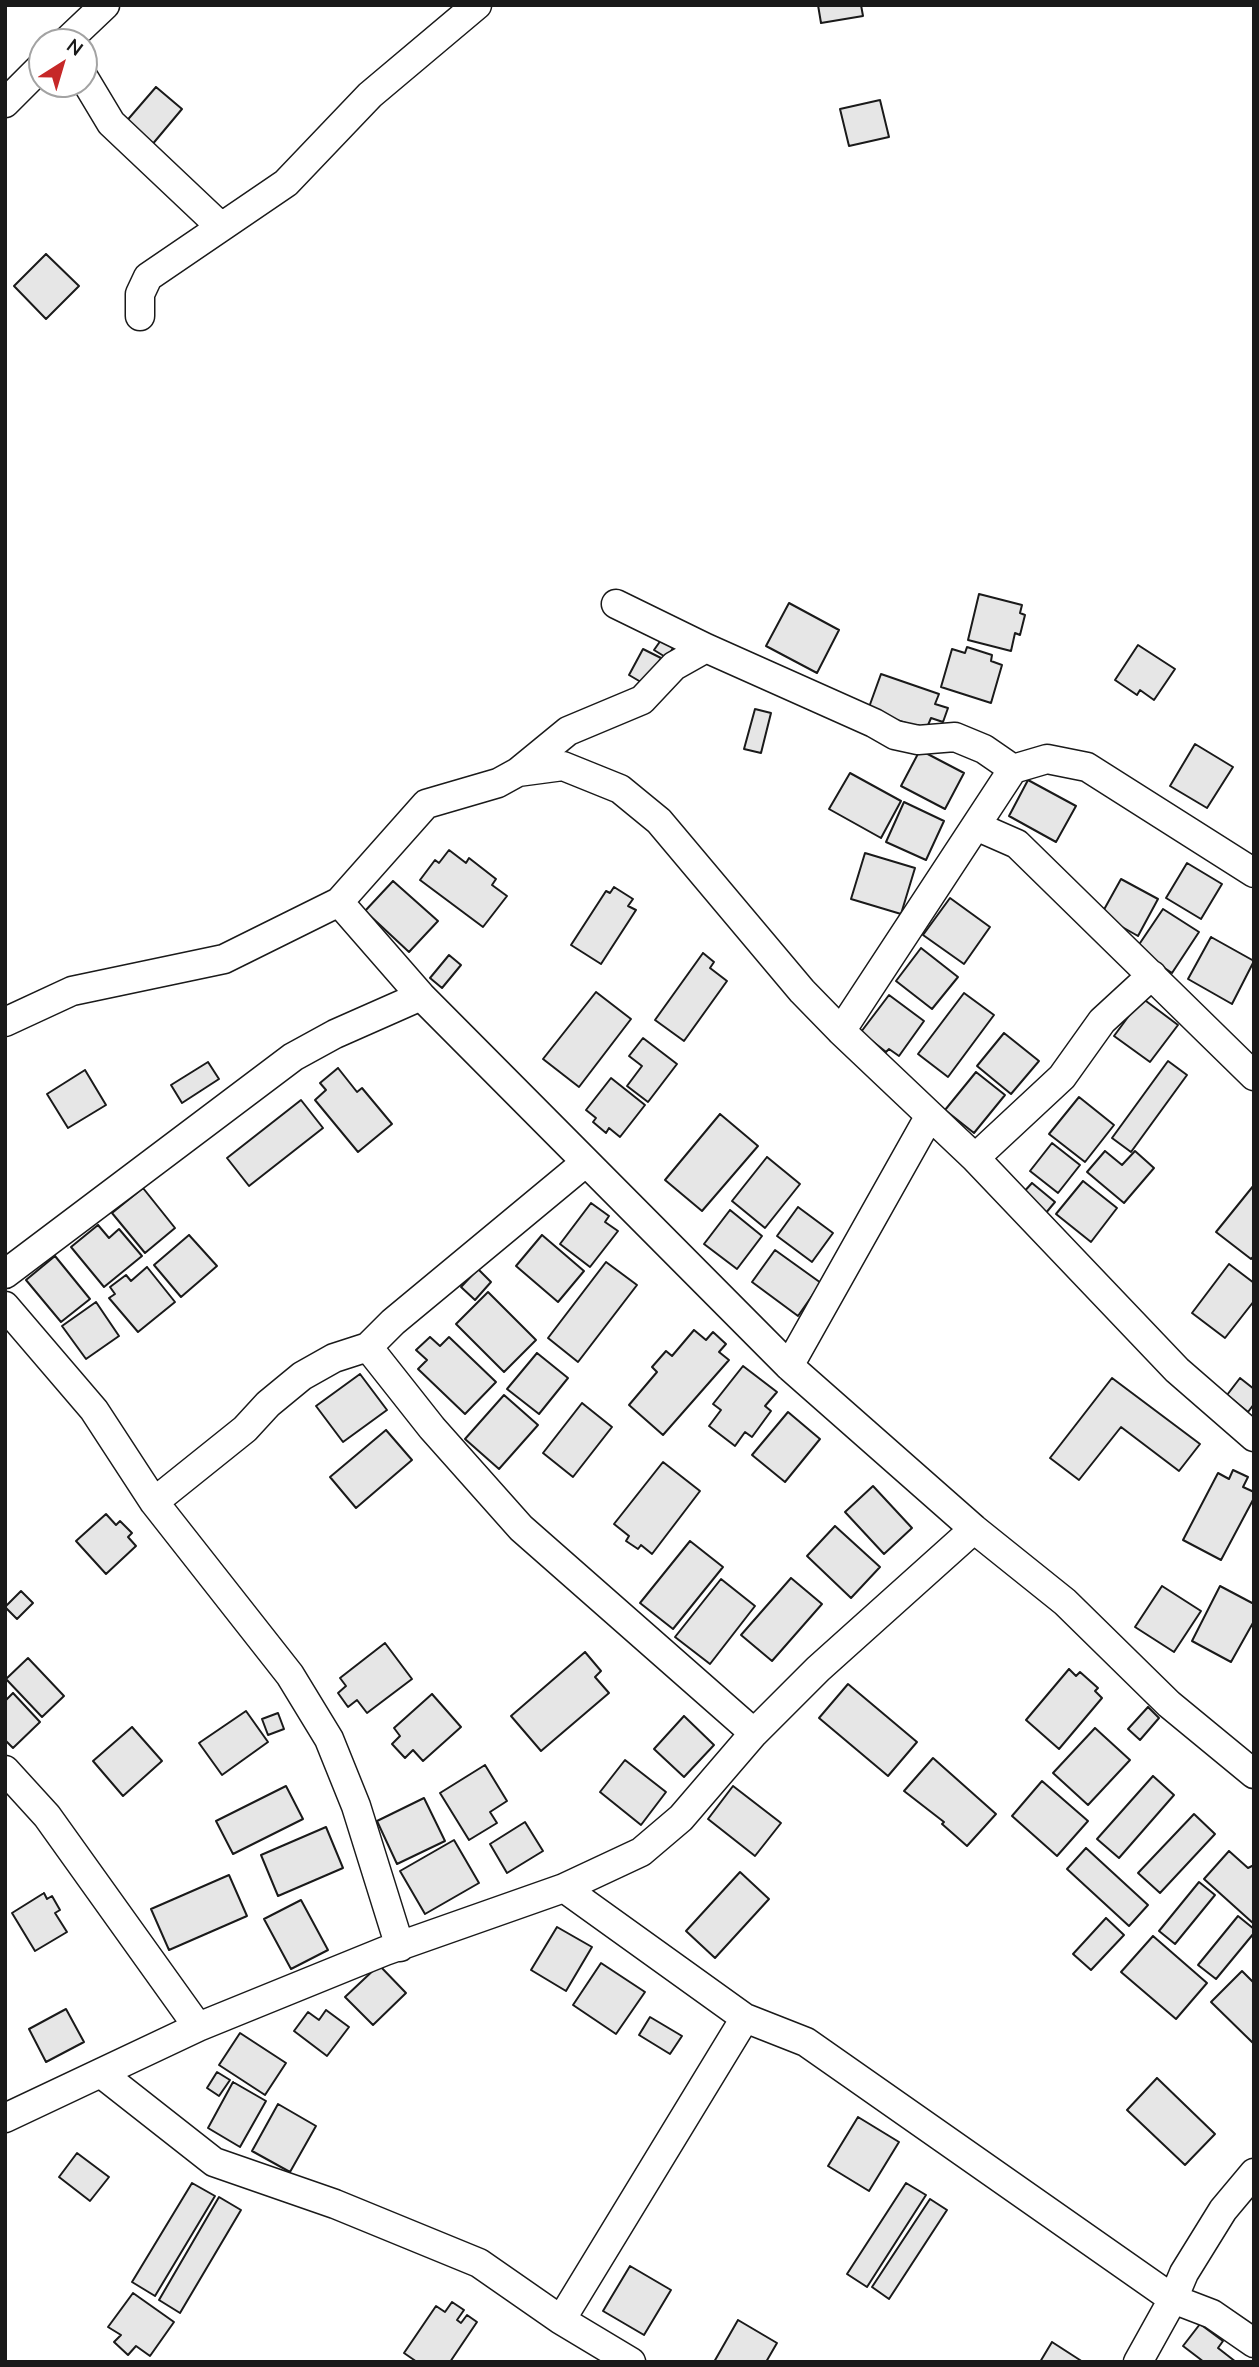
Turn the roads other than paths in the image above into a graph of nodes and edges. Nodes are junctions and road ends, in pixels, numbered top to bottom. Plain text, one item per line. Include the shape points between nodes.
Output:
1 (105, 5) edge
2 (477, 5) edge
3 (81, 28) edge
4 (28, 80) edge
5 (96, 98) edge
6 (5, 103) edge
7 (221, 227) junction
8 (139, 316) dead end
9 (616, 604) dead end
10 (706, 648) junction
11 (1013, 769) junction
12 (518, 772) junction
13 (976, 825) junction
14 (1254, 873) edge
15 (339, 902) junction
16 (1152, 975) junction
17 (421, 996) junction
18 (5, 1022) edge
19 (841, 1031) junction
20 (1254, 1076) edge
21 (929, 1117) junction
22 (975, 1158) junction
23 (586, 1162) junction
24 (5, 1275) edge
25 (5, 1306) edge
26 (368, 1347) junction
27 (789, 1366) junction
28 (1254, 1437) edge
29 (154, 1502) junction
30 (974, 1529) junction
31 (754, 1733) junction
32 (5, 1770) edge
33 (1254, 1774) edge
34 (564, 1888) junction
35 (400, 1947) junction
36 (746, 2018) junction
37 (198, 2027) junction
38 (102, 2074) junction
39 (5, 2118) edge
40 (1254, 2173) edge
41 (1173, 2299) junction
42 (561, 2320) junction
43 (1254, 2343) edge
44 (631, 2362) edge
45 (1138, 2362) edge

1 - 3 street
2 - 7 street via 370,95 286,183
4 - 6 street
5 - 7 street via 111,123
7 - 8 street via 148,277 140,294
9 - 10 street
10 - 11 street via 850,711 895,736 918,740 956,737
10 - 12 street via 674,666 642,701 568,730
11 - 13 street
11 - 14 street via 1046,759 1087,767
12 - 15 street via 498,783 426,804
12 - 19 street via 563,766 620,789 659,821
13 - 16 street via 1017,844
13 - 19 street
15 - 17 street
15 - 18 street via 224,959 72,991
16 - 20 street
16 - 22 street via 1102,1021 1062,1077
17 - 23 street
17 - 24 street via 293,1057
19 - 21 street
21 - 22 street
21 - 27 street
22 - 28 street via 1177,1370
23 - 26 street
23 - 27 street
25 - 29 street via 94,1410
26 - 29 street via 334,1358 302,1376 245,1430
26 - 31 street via 521,1528
27 - 30 street
29 - 35 street via 290,1675 329,1739 356,1806
30 - 31 street
30 - 33 street via 1065,1602 1169,1704
31 - 34 street via 681,1818 641,1852
32 - 37 street via 47,1816
34 - 35 street
34 - 36 street
35 - 37 street
36 - 41 street via 806,2042
36 - 42 street
37 - 38 street
38 - 39 street
38 - 42 street via 214,2162 335,2204 479,2263
40 - 41 street via 1223,2210
41 - 43 street via 1212,2314
41 - 45 street
42 - 44 street

